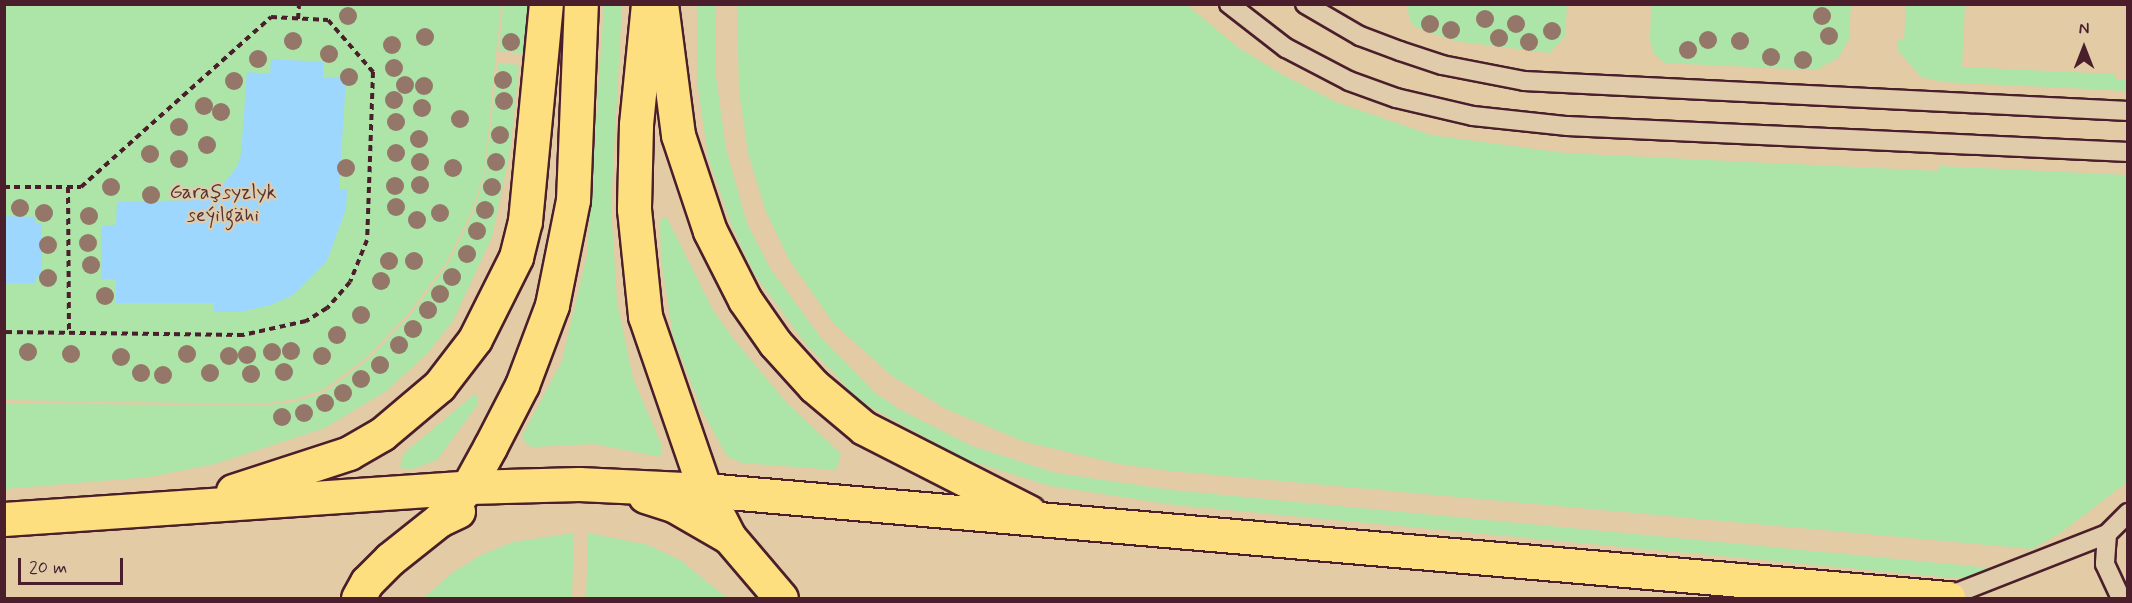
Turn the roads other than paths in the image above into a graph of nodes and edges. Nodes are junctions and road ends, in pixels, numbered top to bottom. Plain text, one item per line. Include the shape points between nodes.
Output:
1 (546, 4) edge
2 (581, 4) edge
3 (648, 4) edge
4 (661, 4) edge
5 (1229, 4) edge
6 (1305, 4) edge
7 (2127, 111) edge
8 (2127, 152) edge
9 (579, 484) junction
10 (468, 487) junction
11 (705, 490) junction
12 (163, 509) junction
13 (2127, 513) edge
14 (4, 519) edge
15 (439, 520) junction
16 (1047, 520) junction
17 (2107, 534) junction
18 (729, 537) junction
19 (358, 598) edge
20 (781, 598) edge
21 (1946, 598) edge
22 (2121, 598) edge

1 - 12 main road via 525,222 509,275 475,339 439,386 382,434 349,453
2 - 10 main road via 573,200 565,252 552,305 522,385
3 - 11 main road via 636,125 637,263 655,351
4 - 16 main road via 678,135 702,209 745,300 775,343 814,386 864,428
5 - 8 lane via 1286,48 1349,81 1396,98 1473,116 1567,126
6 - 7 lane via 1360,36 1400,51 1442,65 1524,81
9 - 10 main road
9 - 11 main road
9 - 15 main road via 483,499
9 - 18 main road via 628,490 666,503
10 - 12 main road
10 - 15 main road
11 - 16 main road
11 - 18 main road
12 - 14 main road
13 - 17 lane
15 - 19 main road via 382,567
16 - 21 main road
17 - 21 lane
17 - 22 lane via 2105,564
18 - 20 main road

